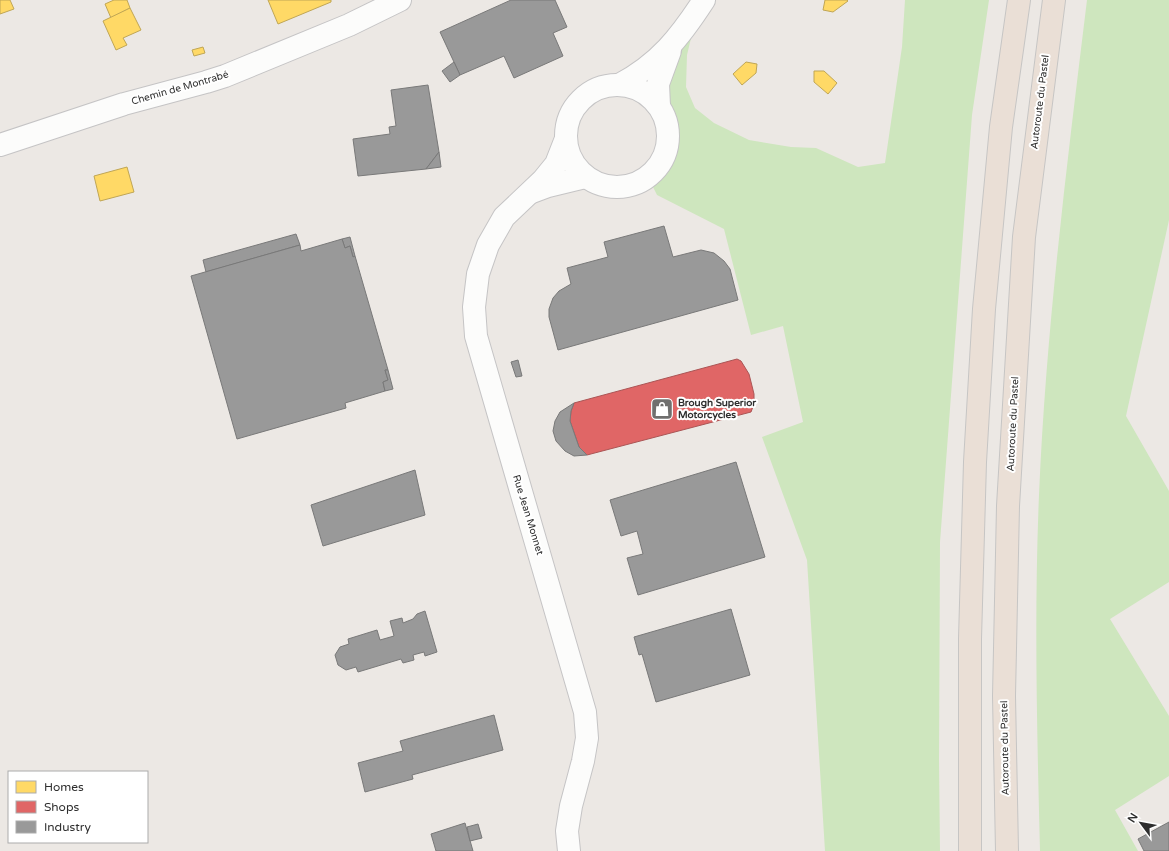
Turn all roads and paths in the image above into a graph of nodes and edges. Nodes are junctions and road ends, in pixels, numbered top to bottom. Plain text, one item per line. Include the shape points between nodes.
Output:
1 (400, 0) edge
2 (704, 0) edge
3 (1018, 0) edge
4 (1054, 0) edge
5 (673, 44) junction
6 (619, 85) junction
7 (659, 106) junction
8 (565, 141) junction
9 (0, 145) edge
10 (585, 177) junction
11 (529, 194) junction
12 (569, 851) edge
13 (970, 851) edge
14 (1007, 851) edge

1 - 9 street, Chemin de Montrabé via 334,32 225,76 124,104
2 - 5 street
3 - 13 highway via 1000,135 984,309 975,462 970,639
4 - 14 highway, Autoroute du Pastel via 1024,237 1008,506 1004,696
5 - 6 street via 653,64
5 - 7 street via 658,84
6 - 7 street via 641,91
6 - 8 street via 606,86 584,96 569,116
7 - 10 street via 665,118 668,144 664,157 648,178 623,188 603,186
8 - 10 street via 571,161
8 - 11 street, Rue Jean Monnet via 556,164
10 - 11 street, Rue Jean Monnet via 548,186
11 - 12 street, Rue Jean Monnet via 504,217 488,245 478,274 474,307 476,336 585,712 587,738 571,806

